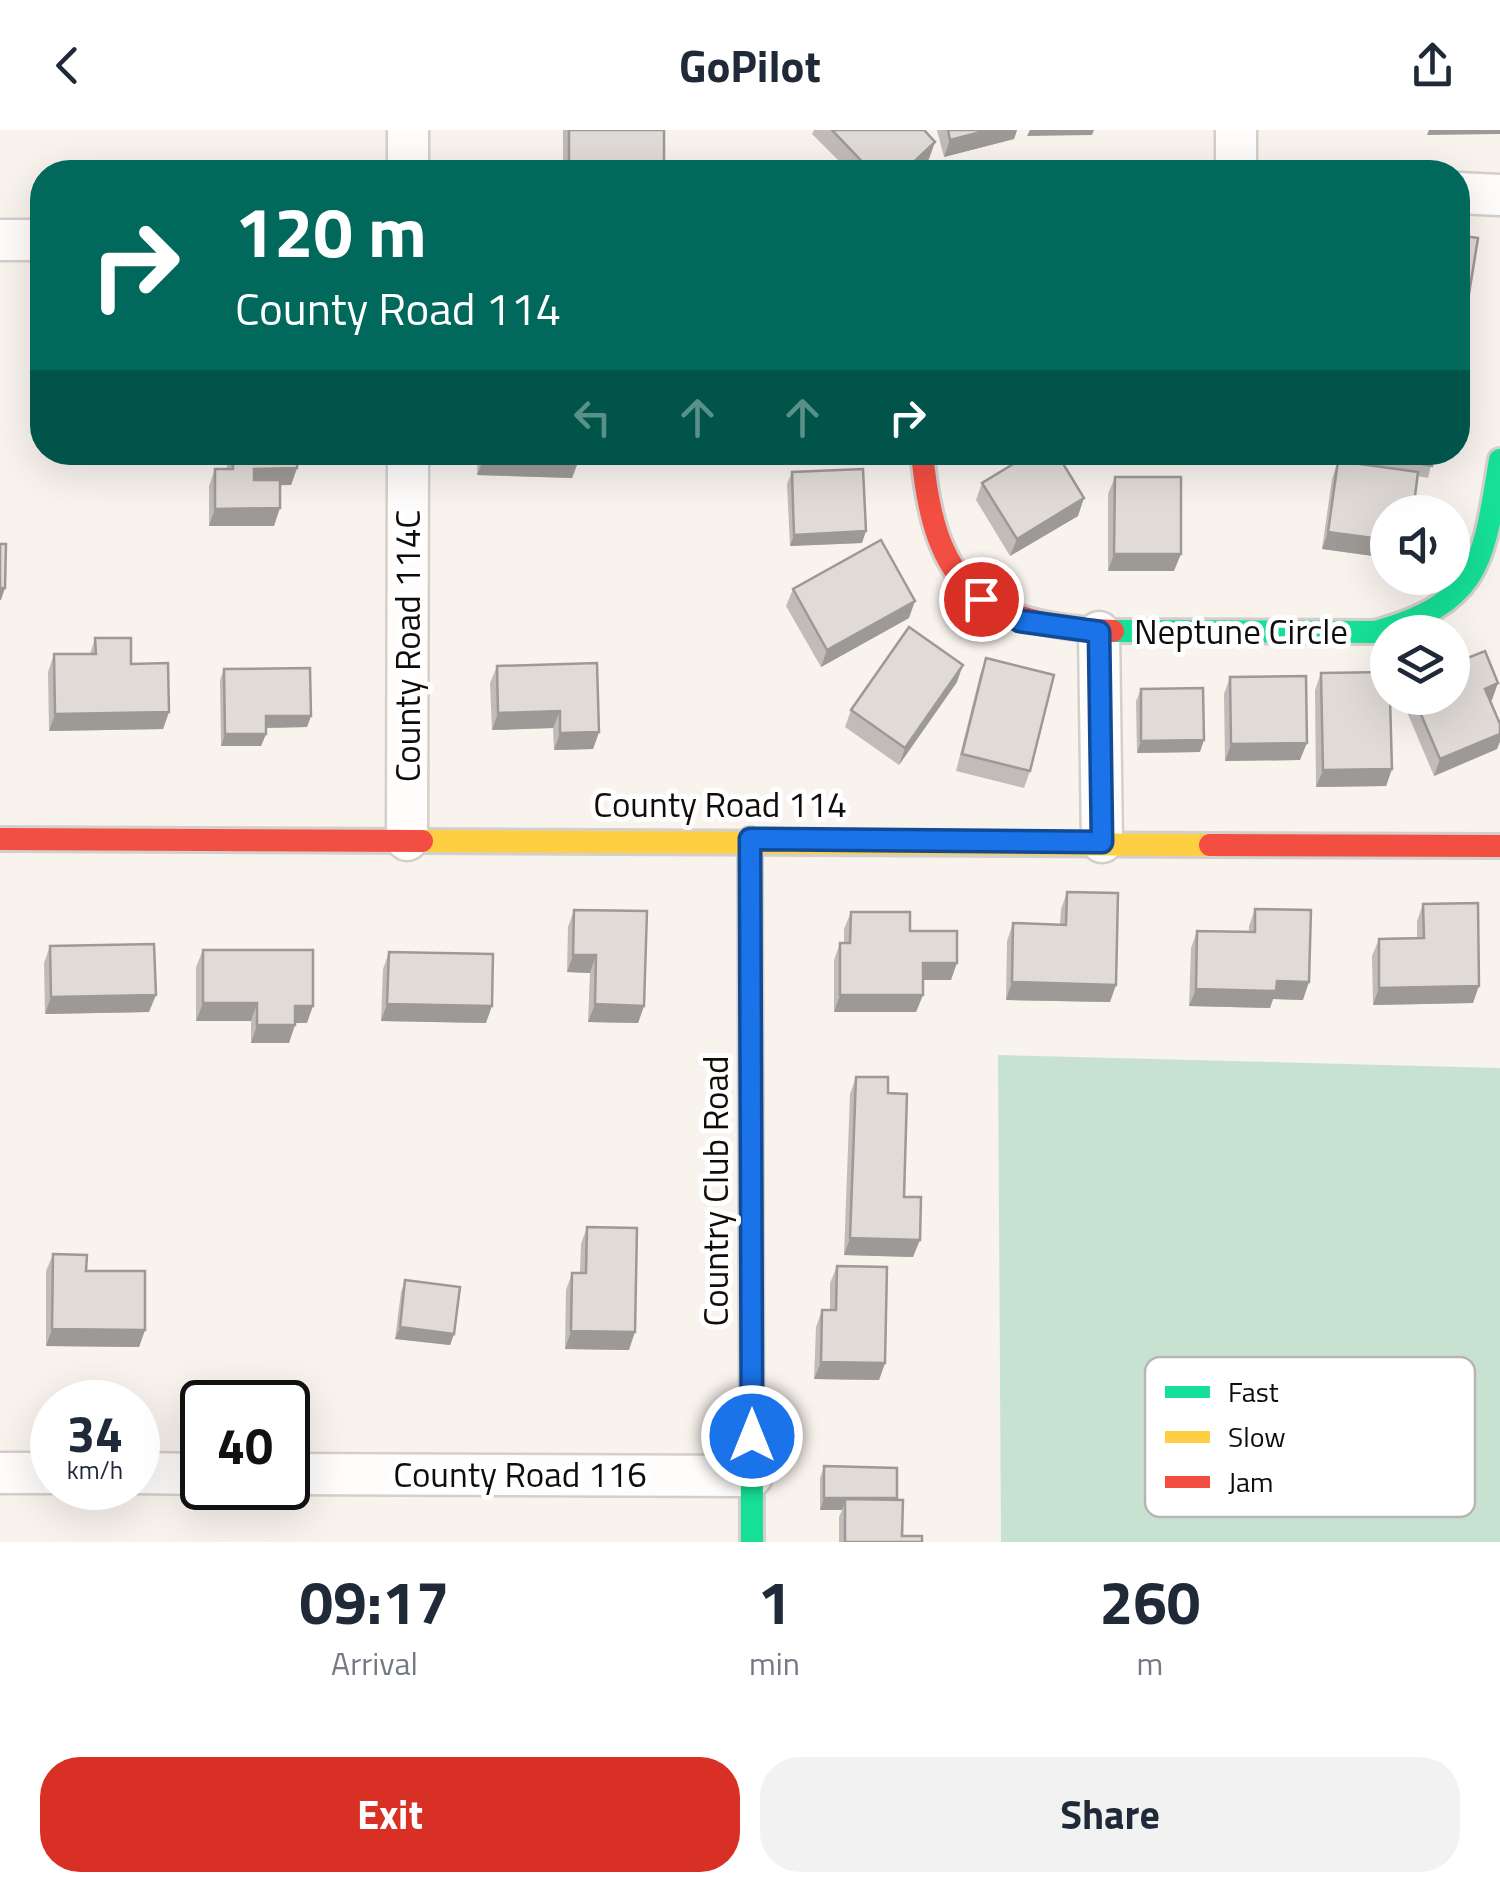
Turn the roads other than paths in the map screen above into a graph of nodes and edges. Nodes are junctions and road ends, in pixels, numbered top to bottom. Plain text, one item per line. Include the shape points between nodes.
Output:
1 (408, 130) edge
2 (1236, 130) edge
3 (408, 160) edge
4 (1236, 160) edge
5 (1470, 193) edge
6 (1500, 195) edge
7 (0, 240) edge
8 (30, 240) edge
9 (1500, 460) edge
10 (408, 465) edge
11 (923, 465) edge
12 (1099, 632) junction
13 (0, 839) edge
14 (750, 839) junction
15 (408, 840) junction
16 (1102, 842) junction
17 (1500, 846) edge
18 (0, 1473) edge
19 (30, 1473) edge
20 (310, 1474) edge
21 (752, 1476) junction
22 (752, 1542) edge

1 - 3 street
2 - 4 street
5 - 6 street
7 - 8 street
9 - 12 street, Neptune Circle via 1469,585 1412,624 1375,632
10 - 15 street, County Road 114C
11 - 12 street, Neptune Circle via 927,514 938,546 981,599 1020,621
12 - 16 street
13 - 15 street, County Road 114
14 - 15 street, County Road 114
14 - 16 street, County Road 114
14 - 21 street, Country Club Road
16 - 17 street, County Road 114
18 - 19 street
20 - 21 street, County Road 116
21 - 22 street, Country Club Road

